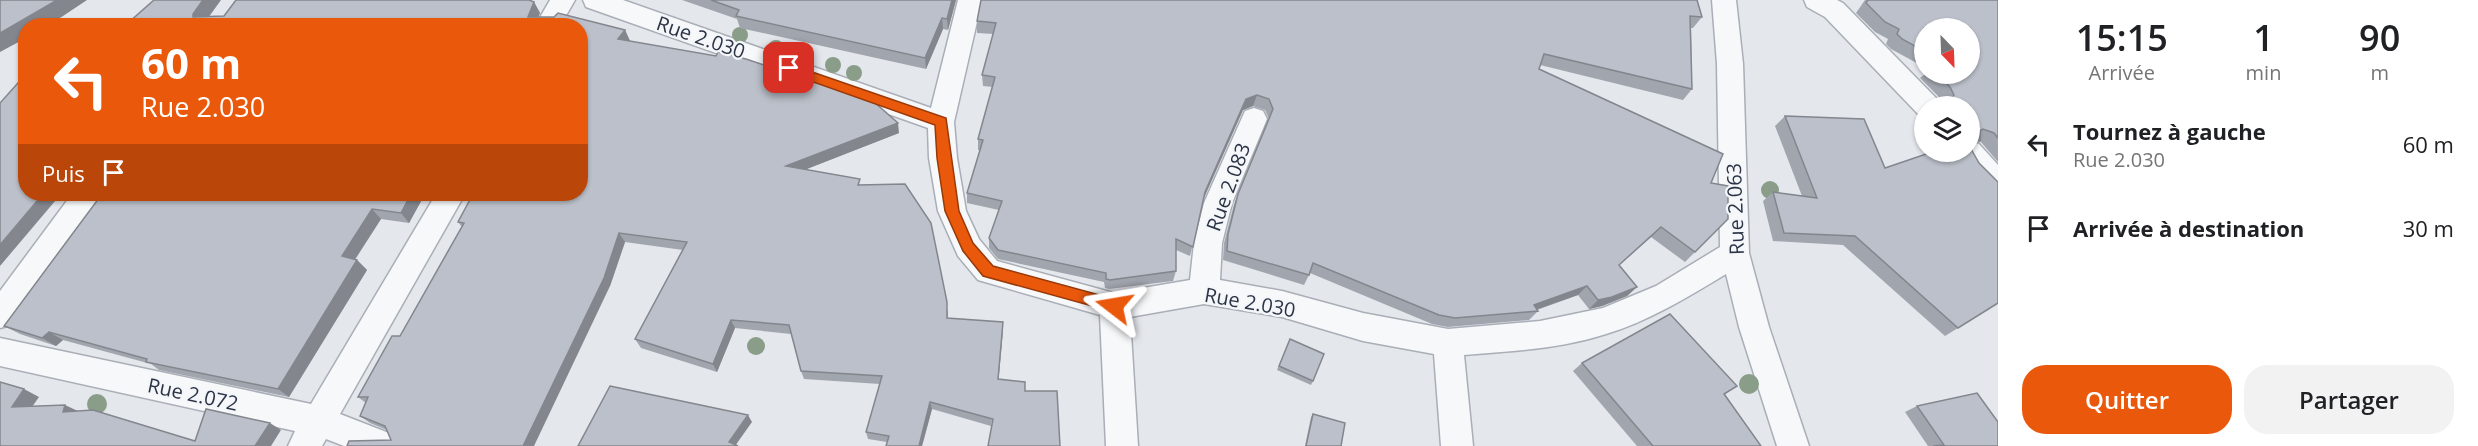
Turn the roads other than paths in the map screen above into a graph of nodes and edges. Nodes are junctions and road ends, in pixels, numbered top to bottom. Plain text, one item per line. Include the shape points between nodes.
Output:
1 (563, 0) edge
2 (595, 0) edge
3 (970, 0) edge
4 (1724, 0) edge
5 (1816, 0) edge
6 (553, 18) edge
7 (1917, 96) edge
8 (1254, 119) dead end
9 (941, 122) junction
10 (1978, 162) edge
11 (1998, 184) edge
12 (83, 201) edge
13 (446, 201) edge
14 (1735, 253) junction
15 (1204, 291) junction
16 (1114, 306) junction
17 (0, 315) edge
18 (1448, 343) junction
19 (0, 352) edge
20 (312, 434) edge
21 (383, 446) edge
22 (1122, 446) edge
23 (1457, 446) edge
24 (1793, 446) edge

1 - 6 street
2 - 9 street, Rue 2.030
3 - 9 street
4 - 14 street, Rue 2.063 via 1730,64
5 - 7 street via 1834,9
8 - 15 street, Rue 2.083 via 1218,203 1208,243
9 - 16 street, Rue 2.030 via 952,211 968,247 988,271
10 - 11 street
12 - 17 street
13 - 20 street
14 - 18 street, Rue 2.030 via 1666,295 1605,321 1540,335
14 - 24 street, Rue 2.063 via 1754,327
15 - 16 street, Rue 2.030
15 - 18 street, Rue 2.030 via 1282,304 1363,327
16 - 22 street
18 - 23 street
19 - 20 street, Rue 2.072
20 - 21 street, Rue 2.072

